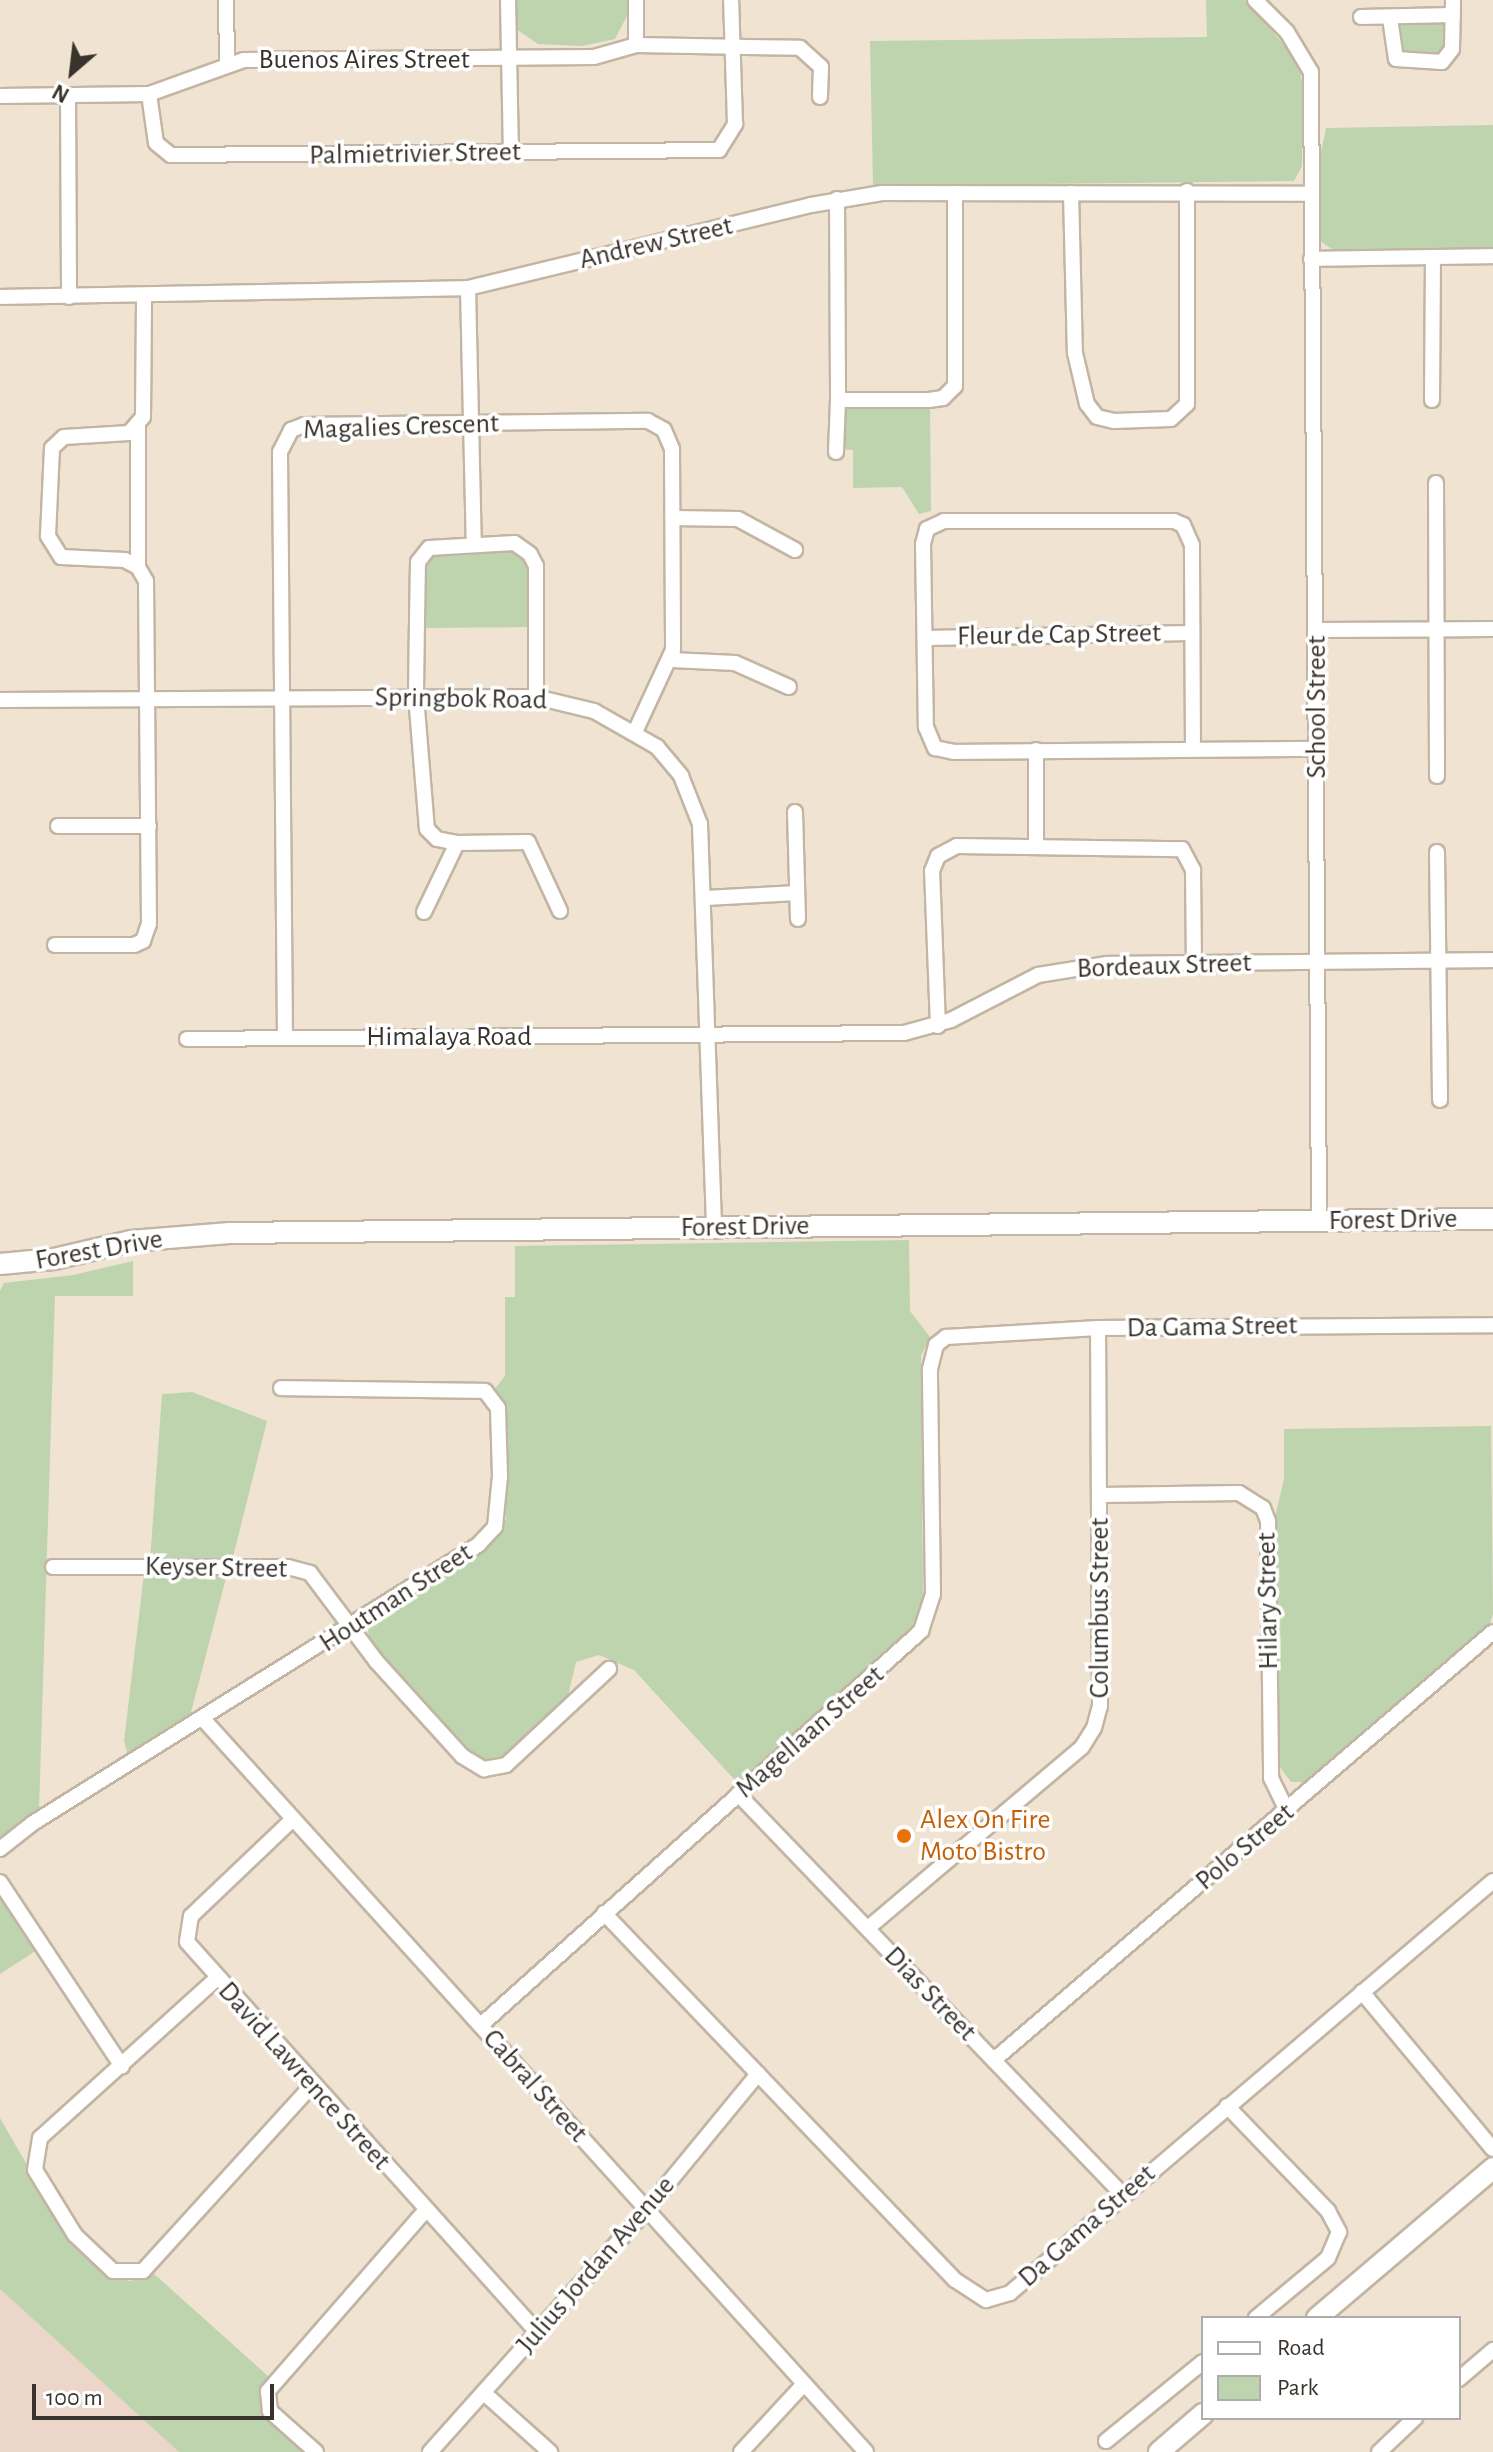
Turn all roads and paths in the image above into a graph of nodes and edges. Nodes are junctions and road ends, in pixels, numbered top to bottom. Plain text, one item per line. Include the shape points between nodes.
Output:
1 (226, 0) edge
2 (508, 0) edge
3 (636, 0) edge
4 (731, 0) edge
5 (1255, 0) edge
6 (1453, 8) edge
7 (1361, 17) dead end
8 (1390, 18) junction
9 (636, 45) junction
10 (732, 47) junction
11 (510, 59) junction
12 (227, 64) junction
13 (149, 94) junction
14 (0, 96) edge
15 (68, 96) junction
16 (820, 97) dead end
17 (511, 153) junction
18 (1187, 191) junction
19 (955, 193) junction
20 (1071, 193) junction
21 (1311, 194) junction
22 (837, 199) junction
23 (1493, 256) edge
24 (1433, 257) junction
25 (1311, 259) junction
26 (468, 288) junction
27 (0, 297) edge
28 (69, 297) junction
29 (144, 297) junction
30 (838, 400) junction
31 (1432, 400) dead end
32 (472, 423) junction
33 (138, 426) junction
34 (836, 452) dead end
35 (1436, 483) dead end
36 (673, 518) junction
37 (474, 544) junction
38 (795, 550) dead end
39 (138, 567) junction
40 (1493, 629) edge
41 (1316, 630) junction
42 (1434, 631) junction
43 (1191, 633) junction
44 (926, 638) junction
45 (672, 660) junction
46 (789, 687) dead end
47 (416, 696) junction
48 (536, 697) junction
49 (282, 698) junction
50 (149, 699) junction
51 (0, 700) edge
52 (635, 732) junction
53 (1193, 749) junction
54 (1317, 749) junction
55 (1036, 750) junction
56 (1437, 776) dead end
57 (795, 812) dead end
58 (58, 826) dead end
59 (149, 826) junction
60 (457, 843) junction
61 (1036, 846) junction
62 (1437, 852) dead end
63 (797, 893) junction
64 (706, 898) junction
65 (560, 911) dead end
66 (424, 912) dead end
67 (798, 919) dead end
68 (55, 945) dead end
69 (1437, 960) junction
70 (1493, 960) edge
71 (1318, 962) junction
72 (1194, 964) junction
73 (938, 1026) junction
74 (879, 1034) joint
75 (711, 1036) junction
76 (285, 1038) junction
77 (187, 1039) dead end
78 (1440, 1100) dead end
79 (1493, 1219) edge
80 (1319, 1221) junction
81 (714, 1228) junction
82 (0, 1264) edge
83 (1493, 1325) edge
84 (1098, 1328) junction
85 (936, 1345) joint
86 (281, 1388) dead end
87 (1101, 1495) junction
88 (53, 1567) dead end
89 (350, 1627) junction
90 (1493, 1632) edge
91 (609, 1669) dead end
92 (204, 1720) junction
93 (738, 1794) junction
94 (1287, 1811) junction
95 (293, 1819) junction
96 (0, 1849) edge
97 (0, 1882) edge
98 (1492, 1884) edge
99 (604, 1913) junction
100 (868, 1928) junction
101 (216, 1979) junction
102 (1362, 1992) junction
103 (481, 2025) junction
104 (994, 2060) junction
105 (122, 2066) junction
106 (758, 2074) junction
107 (313, 2084) junction
108 (1227, 2106) junction
109 (1493, 2149) edge
110 (1493, 2168) edge
111 (1122, 2194) junction
112 (647, 2209) junction
113 (425, 2211) junction
114 (1258, 2316) edge
115 (1319, 2316) edge
116 (537, 2332) junction
117 (1493, 2350) edge
118 (1201, 2364) edge
119 (1461, 2377) edge
120 (804, 2384) junction
121 (484, 2393) junction
122 (1201, 2416) edge
123 (1413, 2420) edge
124 (1106, 2441) dead end
125 (316, 2452) edge
126 (430, 2452) edge
127 (550, 2452) edge
128 (741, 2452) edge
129 (866, 2452) edge
130 (1159, 2452) edge
131 (1379, 2452) edge

1 - 12 street
2 - 11 street
3 - 9 street
4 - 10 street
5 - 21 street, School Street via 1287,32 1311,72
6 - 8 street
6 - 8 street via 1452,49 1442,62 1396,59
7 - 8 street
9 - 10 street, Buenos Aires Street
9 - 11 street, Buenos Aires Street via 594,57
10 - 16 street, Buenos Aires Street via 805,50 821,67
10 - 17 street, Palmietrivier Street via 735,124 726,145 701,151
11 - 12 street, Buenos Aires Street
11 - 17 street
12 - 13 street, Buenos Aires Street
13 - 15 street, Buenos Aires Street
13 - 17 street, Palmietrivier Street via 156,143 171,155
14 - 15 street, Buenos Aires Street
15 - 28 street
18 - 20 street, Andrew Street
18 - 20 street via 1187,404 1171,419 1114,421 1097,417 1087,404 1075,353
18 - 21 street, Andrew Street
19 - 20 street, Andrew Street
19 - 22 street, Andrew Street
19 - 30 street via 955,386 943,398
21 - 25 street, School Street
22 - 26 street, Andrew Street
22 - 30 street
23 - 24 street
24 - 25 street
24 - 31 street
25 - 41 street, School Street
26 - 29 street, Andrew Street
26 - 32 street
27 - 28 street, Andrew Street
28 - 29 street, Andrew Street
29 - 33 street via 144,407
30 - 34 street
32 - 36 street, Magalies Crescent via 654,423 671,442
32 - 37 street
32 - 49 street, Magalies Crescent via 304,425 285,435 280,452
33 - 39 street
33 - 39 street via 120,435 64,437 52,448 48,536 61,557 125,560
35 - 42 street
36 - 38 street via 738,519
36 - 45 street, Magalies Crescent
37 - 47 street via 436,545 418,562
37 - 48 street via 514,543 534,560
39 - 50 street via 146,581
40 - 42 street
41 - 42 street
41 - 54 street, School Street
42 - 56 street
43 - 44 street, Fleur de Cap Street
43 - 44 street via 1192,545 1183,525 944,521 930,526 923,539
43 - 53 street
44 - 55 street via 931,743 942,751
45 - 46 street via 735,663
45 - 52 street, Magalies Crescent
47 - 48 street, Springbok Road
47 - 49 street, Springbok Road
47 - 60 street via 424,820 437,839
48 - 52 street, Springbok Road via 594,711
49 - 50 street, Springbok Road
49 - 76 street, Magalies Crescent
50 - 51 street, Springbok Road
50 - 59 street
52 - 64 street, Springbok Road via 675,765 695,805
53 - 54 street
53 - 55 street
54 - 71 street, School Street
55 - 61 street
57 - 63 street
58 - 59 street
59 - 68 street via 149,924 143,941
60 - 65 street via 528,842
60 - 66 street
61 - 72 street via 1174,846 1187,852 1193,870
61 - 73 street via 957,846 934,863
62 - 69 street
63 - 64 street
63 - 67 street
64 - 75 street, Springbok Road
69 - 70 street, Bordeaux Street
69 - 71 street, Bordeaux Street
69 - 78 street
71 - 72 street, Bordeaux Street
71 - 80 street, School Street
72 - 73 street, Bordeaux Street via 1107,964 1038,975
73 - 74 street, Bordeaux Street
74 - 75 street, Himalaya Road
75 - 76 street, Himalaya Road
75 - 81 street, Springbok Road
76 - 77 street, Himalaya Road
79 - 80 street, Forest Drive
80 - 81 street, Forest Drive
81 - 82 street, Forest Drive via 230,1233 131,1241 54,1259
83 - 84 street, Da Gama Street
84 - 85 street, Da Gama Street via 959,1332
84 - 87 street, Columbus Street
85 - 93 street, Magellaan Street via 930,1369 933,1594 921,1631
86 - 89 street, Houtman Street via 471,1387 491,1396 498,1408 498,1515 490,1536
87 - 94 street, Hilary Street via 1239,1493 1263,1508 1268,1521 1271,1778
87 - 100 street, Columbus Street via 1100,1706 1094,1728 1082,1747
88 - 89 street, Keyser Street via 299,1569 320,1581
89 - 91 street, Keyser Street via 462,1756 484,1769 506,1765
89 - 92 street, Houtman Street
90 - 94 street, Polo Street
92 - 95 street, Cabral Street
92 - 96 street, Houtman Street via 33,1823
93 - 99 street, Magellaan Street
93 - 100 street, Dias Street
94 - 104 street, Polo Street
95 - 101 street, David Lawrence Street via 187,1921 187,1942
95 - 103 street, Cabral Street
97 - 105 street
98 - 102 street, Da Gama Street
99 - 103 street, Magellaan Street
99 - 106 street, Da Gama Street
100 - 104 street, Dias Street
101 - 105 street
101 - 107 street, David Lawrence Street
102 - 108 street, Da Gama Street
102 - 109 street
103 - 112 street, Cabral Street
104 - 111 street, Dias Street
105 - 107 street via 40,2138 34,2159 40,2182 75,2235 113,2271 128,2275 149,2266
106 - 111 street, Da Gama Street via 955,2280 986,2300 1010,2293
106 - 112 street, Julius Jordan Avenue
107 - 113 street, David Lawrence Street
108 - 111 street, Da Gama Street
108 - 114 street via 1336,2223 1338,2241 1319,2267
110 - 115 street
112 - 116 street, Julius Jordan Avenue
112 - 120 street, Cabral Street
113 - 116 street, David Lawrence Street
113 - 125 street via 268,2391 270,2411
116 - 121 street, Julius Jordan Avenue
117 - 119 street
118 - 124 street
120 - 128 street
120 - 129 street, Cabral Street
121 - 126 street, Julius Jordan Avenue
121 - 127 street
122 - 130 street
123 - 131 street

